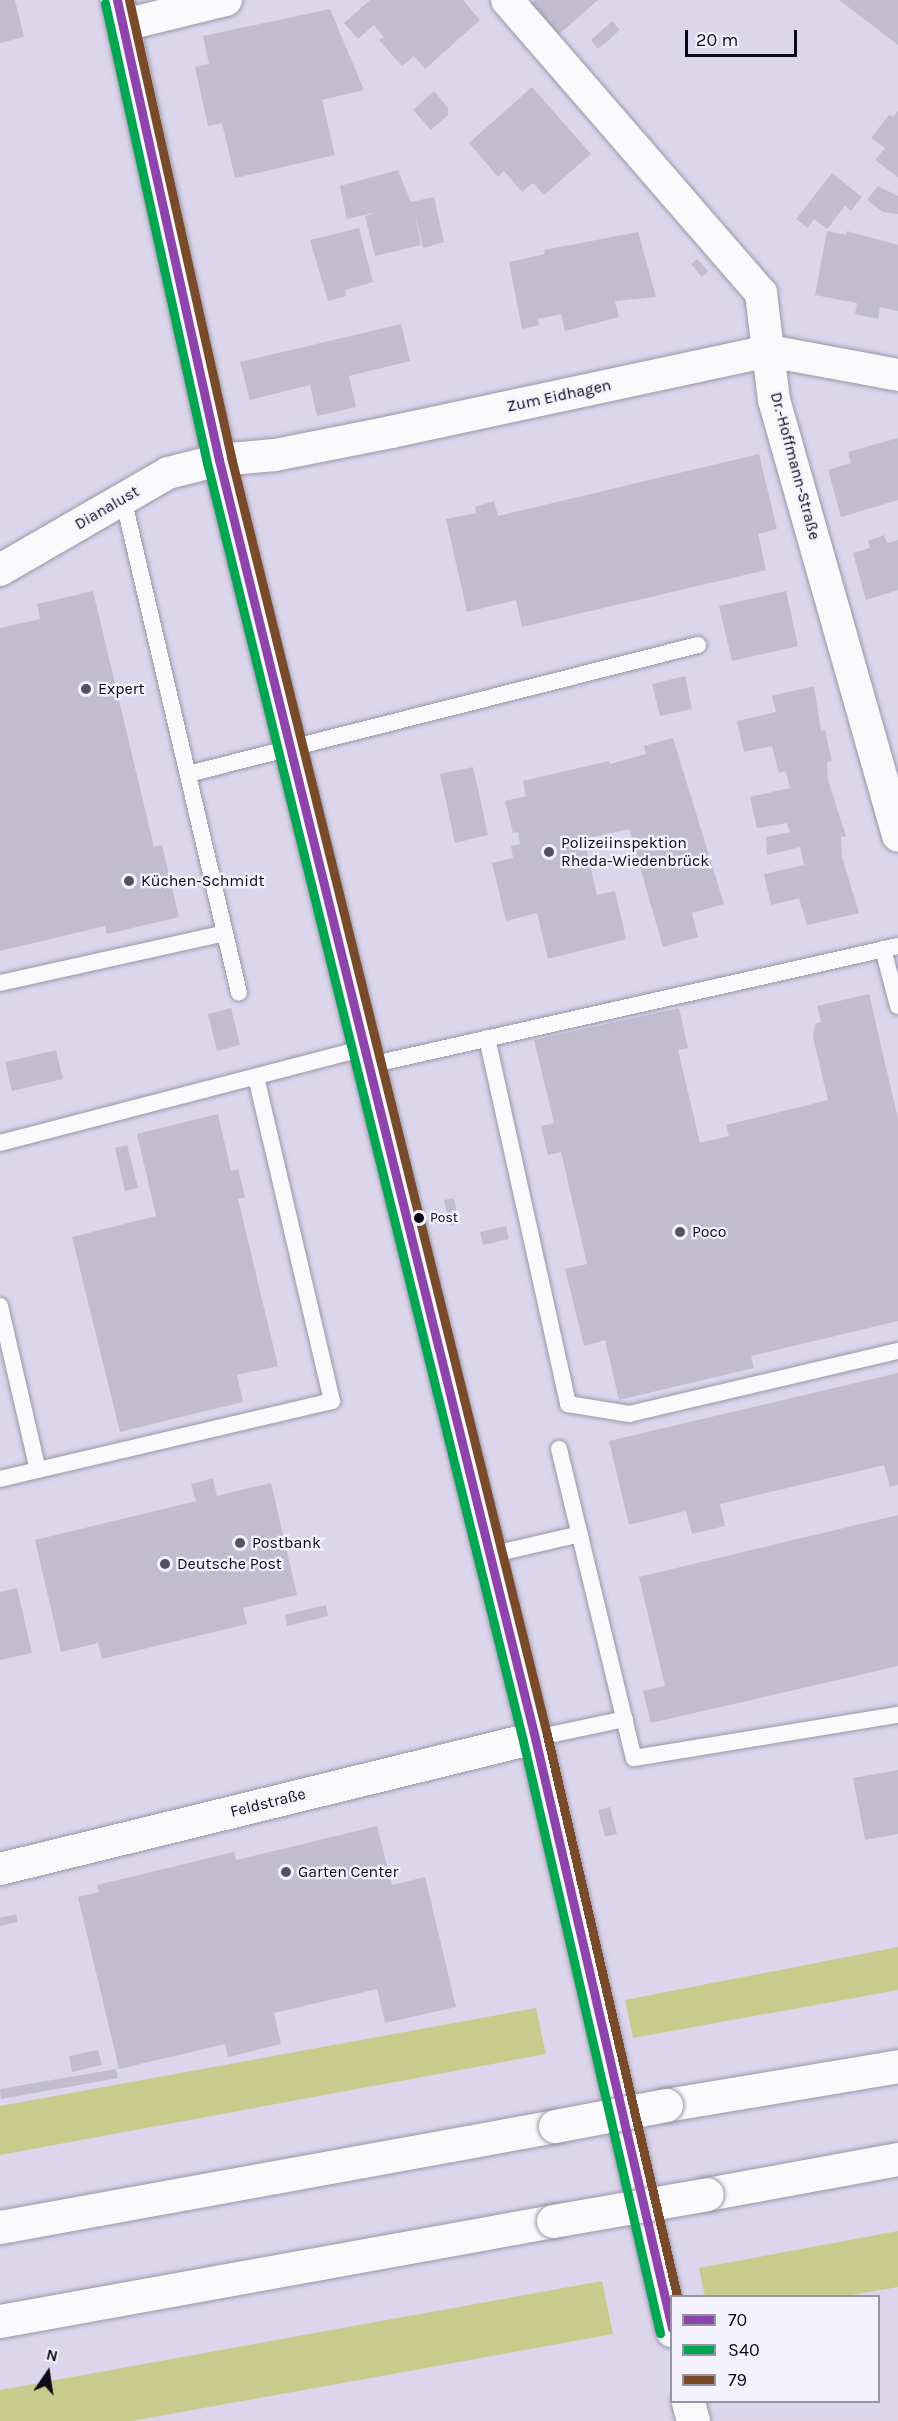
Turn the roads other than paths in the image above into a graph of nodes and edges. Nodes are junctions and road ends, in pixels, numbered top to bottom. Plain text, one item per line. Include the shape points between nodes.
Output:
1 (226, 0) edge
2 (507, 0) edge
3 (121, 13) edge
4 (770, 351) junction
5 (898, 375) edge
6 (219, 460) junction
7 (123, 498) junction
8 (0, 570) edge
9 (698, 645) dead end
10 (291, 746) junction
11 (188, 774) junction
12 (898, 836) edge
13 (225, 933) junction
14 (891, 948) edge
15 (0, 983) edge
16 (239, 993) dead end
17 (898, 1006) edge
18 (487, 1038) junction
19 (368, 1056) junction
20 (256, 1078) junction
21 (0, 1143) edge
22 (0, 1306) edge
23 (898, 1351) edge
24 (559, 1449) dead end
25 (38, 1470) junction
26 (0, 1479) edge
27 (580, 1534) junction
28 (490, 1555) junction
29 (898, 1715) edge
30 (625, 1719) junction
31 (535, 1738) junction
32 (0, 1869) edge
33 (898, 2066) edge
34 (898, 2159) edge
35 (0, 2227) edge
36 (0, 2321) edge
37 (670, 2321) edge
38 (688, 2403) edge
39 (693, 2421) edge

1 - 3 street
2 - 4 street, Dr.-Hoffmann-Straße via 761,293
3 - 6 main road
4 - 5 street, Zum Eidhagen
4 - 6 street, Zum Eidhagen via 275,455
4 - 12 street, Dr.-Hoffmann-Straße via 774,400
6 - 7 street, Dianalust via 168,473
6 - 10 main road
7 - 8 street, Dianalust
7 - 11 lane
9 - 10 lane
10 - 11 lane
10 - 19 main road
11 - 13 lane
13 - 15 lane
13 - 16 lane
14 - 17 lane
14 - 18 lane
18 - 19 lane
18 - 23 lane via 568,1404 629,1414
19 - 20 lane
19 - 28 main road
20 - 21 lane
20 - 25 lane via 332,1401
22 - 25 lane
24 - 27 lane
25 - 26 lane
27 - 28 lane
27 - 30 lane
28 - 31 main road
29 - 30 lane via 634,1758
30 - 31 lane
31 - 32 street, Feldstraße
31 - 37 main road
33 - 35 main road, bridge
34 - 36 main road, bridge
38 - 39 main road

